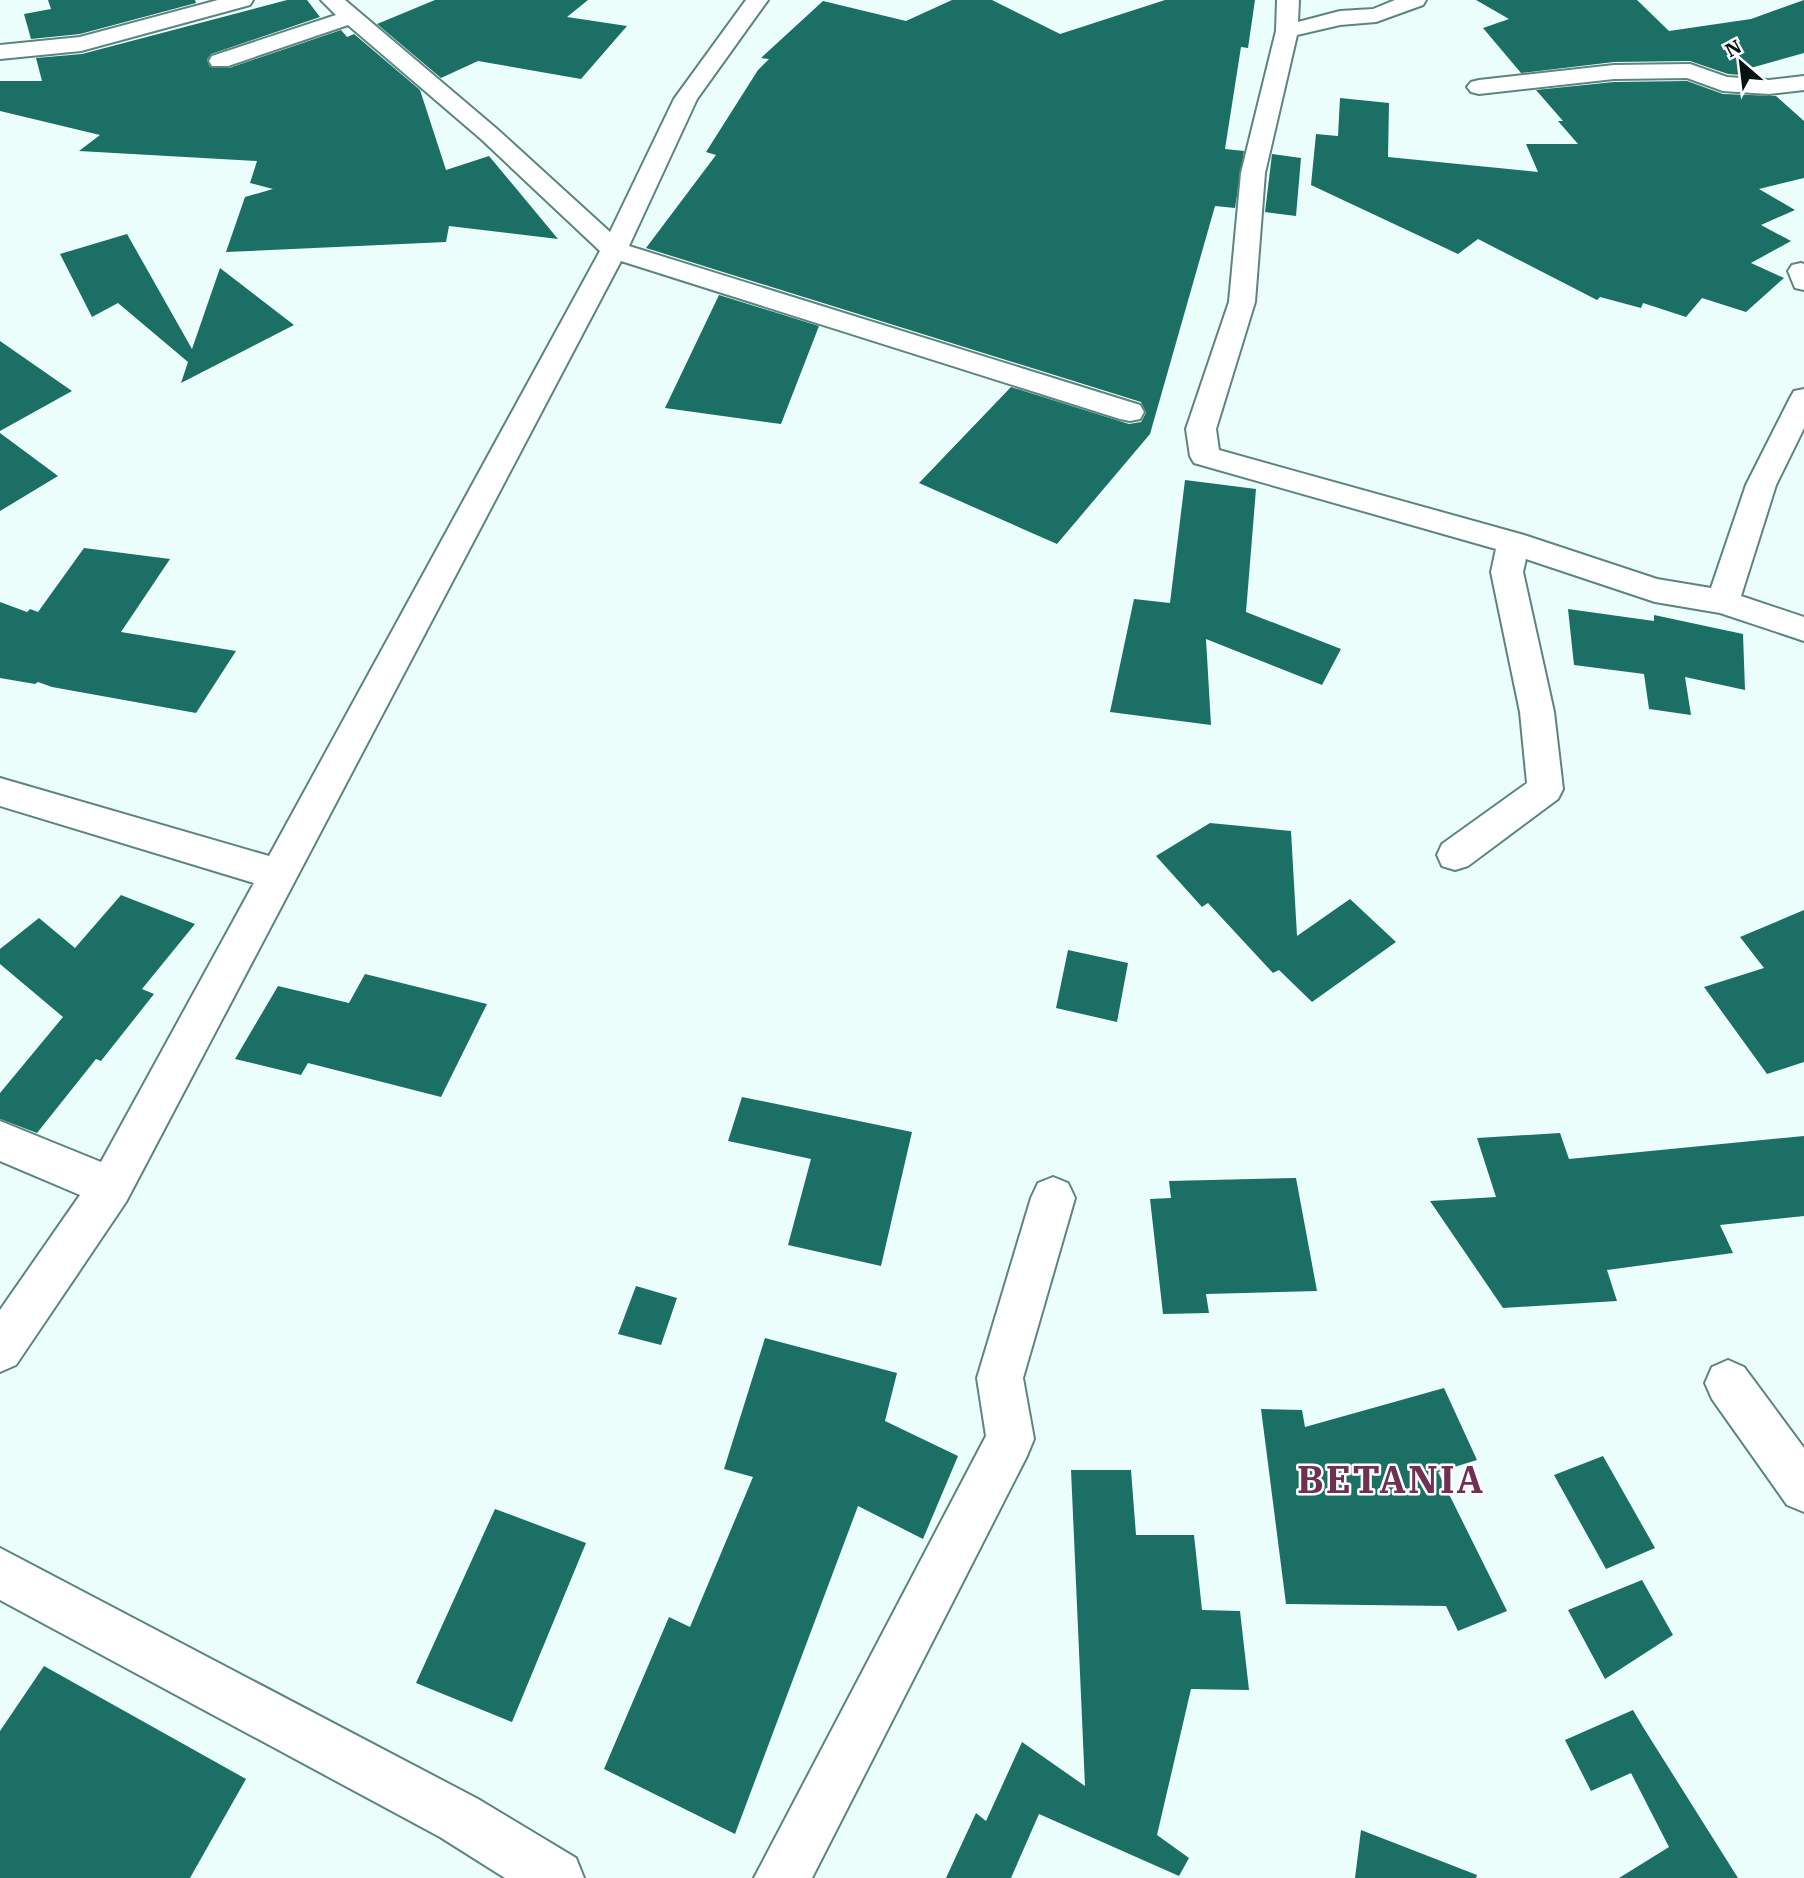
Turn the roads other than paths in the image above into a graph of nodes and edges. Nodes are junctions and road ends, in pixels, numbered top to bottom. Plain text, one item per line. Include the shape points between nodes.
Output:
1 (242, 0) edge
2 (332, 0) edge
3 (757, 0) edge
4 (1288, 0) edge
5 (1415, 0) edge
6 (351, 17) junction
7 (1287, 31) junction
8 (0, 52) edge
9 (220, 61) dead end
10 (1804, 83) edge
11 (1479, 87) dead end
12 (614, 250) junction
13 (1804, 398) edge
14 (1130, 412) dead end
15 (1514, 543) junction
16 (1723, 602) junction
17 (1804, 629) edge
18 (0, 792) edge
19 (1455, 855) dead end
20 (280, 874) junction
21 (0, 1141) edge
22 (111, 1188) junction
23 (1053, 1198) dead end
24 (0, 1349) edge
25 (1728, 1383) dead end
26 (1804, 1488) edge
27 (0, 1573) edge
28 (556, 1878) edge
29 (782, 1878) edge

1 - 8 street via 81,44
2 - 6 street
3 - 12 street via 686,99
4 - 7 street
5 - 7 street via 1376,15
6 - 9 street
6 - 12 street via 489,134
7 - 15 street via 1252,173 1242,302 1201,429 1205,456
10 - 11 street via 1769,87 1723,84 1690,71 1614,72
12 - 14 street
12 - 20 street
13 - 16 street via 1761,485
15 - 16 street via 1655,590
15 - 19 street via 1507,572 1537,712 1545,789
16 - 17 street
18 - 20 street
20 - 22 street
21 - 22 street
22 - 24 street
23 - 29 street via 1000,1378 1010,1439
25 - 26 street
27 - 28 street via 459,1818

